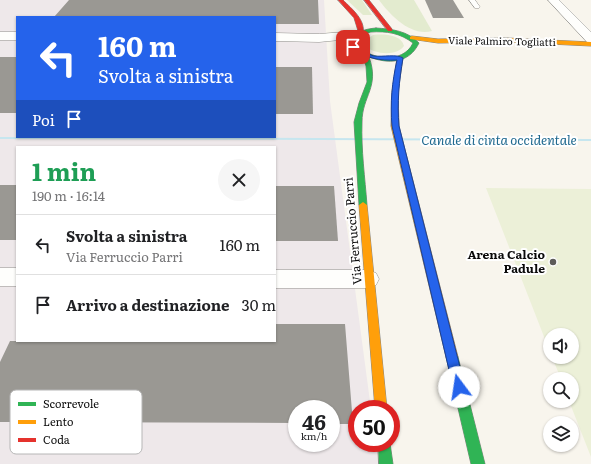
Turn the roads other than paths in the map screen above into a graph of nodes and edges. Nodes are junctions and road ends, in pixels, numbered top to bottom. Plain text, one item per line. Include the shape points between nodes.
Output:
1 (340, 0) edge
2 (366, 0) edge
3 (472, 0) edge
4 (553, 0) edge
5 (477, 7) dead end
6 (390, 30) junction
7 (359, 34) junction
8 (0, 36) edge
9 (16, 36) edge
10 (276, 37) edge
11 (319, 38) junction
12 (412, 38) junction
13 (591, 39) edge
14 (591, 44) edge
15 (436, 50) dead end
16 (361, 53) junction
17 (400, 58) junction
18 (0, 277) edge
19 (16, 277) edge
20 (276, 279) edge
21 (368, 279) junction
22 (380, 400) edge
23 (385, 452) edge
24 (386, 464) edge
25 (478, 464) edge

1 - 7 main road, Via Ferruccio Parri via 359,18 362,27
2 - 6 main road
3 - 5 lane
4 - 13 street
6 - 7 main road via 370,30
6 - 12 main road
7 - 11 street
7 - 16 main road, Via Ferruccio Parri via 352,42 353,47
8 - 9 street
10 - 11 street
11 - 16 street
12 - 14 main road, Viale Palmiro Togliatti via 438,41 507,40
12 - 17 main road via 418,52
14 - 15 main road, Viale Palmiro Togliatti via 561,48
16 - 17 main road via 386,59
16 - 21 main road, Via Ferruccio Parri via 372,68 372,77 359,111 357,131
17 - 25 main road via 394,106 395,126
18 - 19 street
20 - 21 street
21 - 22 main road, Via Ferruccio Parri
23 - 24 main road

